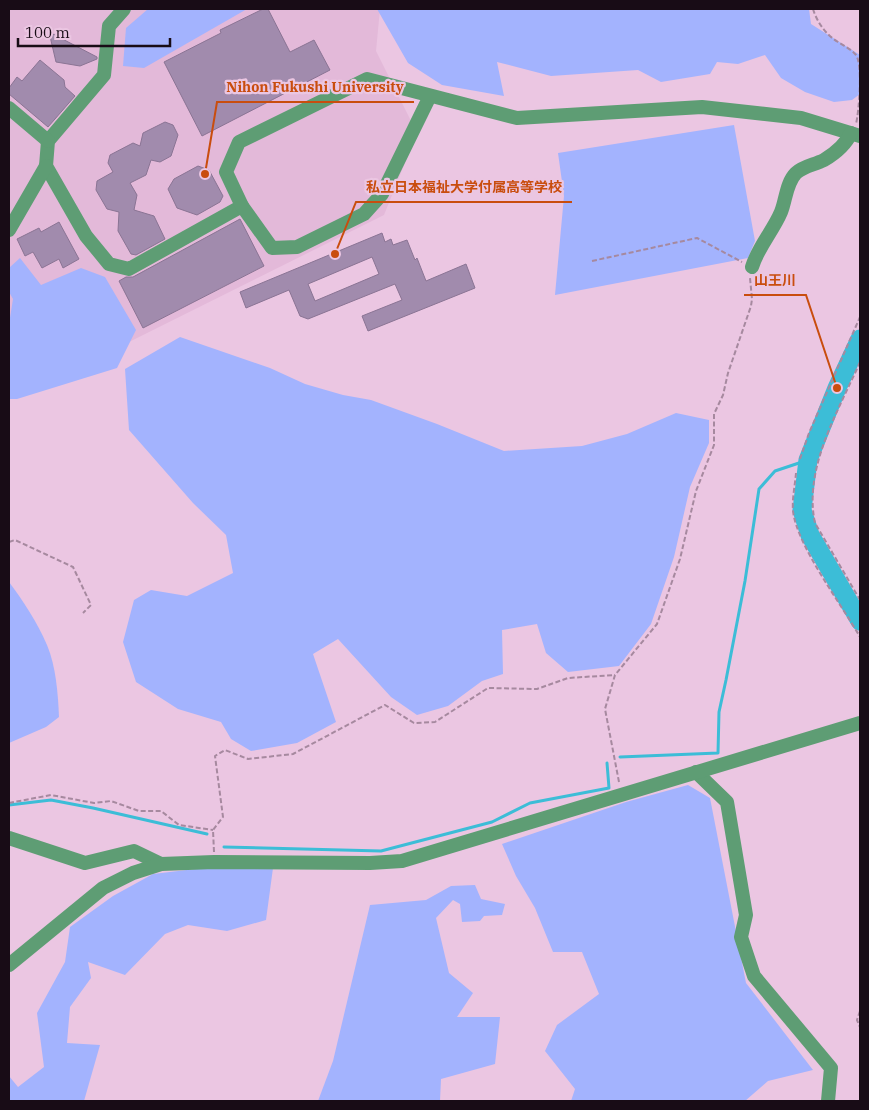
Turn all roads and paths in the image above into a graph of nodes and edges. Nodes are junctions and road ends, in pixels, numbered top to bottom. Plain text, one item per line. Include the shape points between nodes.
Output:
1 (124, 9) edge
2 (813, 9) edge
3 (430, 96) junction
4 (9, 108) edge
5 (855, 134) edge
6 (48, 141) junction
7 (46, 166) junction
8 (242, 206) junction
9 (9, 230) edge
10 (592, 261) dead end
11 (752, 267) junction
12 (860, 317) edge
13 (860, 362) edge
14 (800, 459) dead end
15 (796, 473) dead end
16 (9, 542) edge
17 (860, 600) edge
18 (83, 613) dead end
19 (860, 637) edge
20 (615, 675) junction
21 (860, 723) edge
22 (696, 772) junction
23 (621, 795) junction
24 (9, 803) edge
25 (213, 830) junction
26 (9, 838) edge
27 (214, 862) junction
28 (161, 864) junction
29 (9, 965) edge
30 (860, 1011) edge
31 (860, 1027) edge
32 (828, 1101) edge

1 - 6 street via 109,26 104,76
2 - 5 path via 825,31 853,51 860,63
3 - 5 street via 517,118 702,107 801,118
3 - 8 street via 367,79 240,142 226,172
3 - 8 street via 382,194 364,214 297,247 272,248
4 - 6 street
5 - 11 street via 825,159 800,170 791,180 780,214
6 - 7 street
7 - 8 street via 86,236 109,264 129,269
7 - 9 street
10 - 11 path via 697,238
11 - 20 path via 751,306 714,414 714,445 696,491 680,559 657,624
12 - 14 path
13 - 17 path via 820,455 812,495 815,523
15 - 19 path via 795,523 812,558
16 - 18 path via 15,540 73,567 91,605
20 - 23 path via 605,710
20 - 25 path via 568,678 537,689 488,688 436,722 414,723 385,705 293,754 248,759 225,750 215,756 223,817
21 - 22 street
22 - 23 street
22 - 32 street via 727,802 746,915 741,937 754,976 831,1068
23 - 27 street via 402,861
24 - 25 path via 51,795 94,803 111,801 139,811 161,811 179,825
25 - 27 path
26 - 28 street via 85,863 134,851
27 - 28 street
28 - 29 street via 103,888
30 - 31 path via 857,1020

